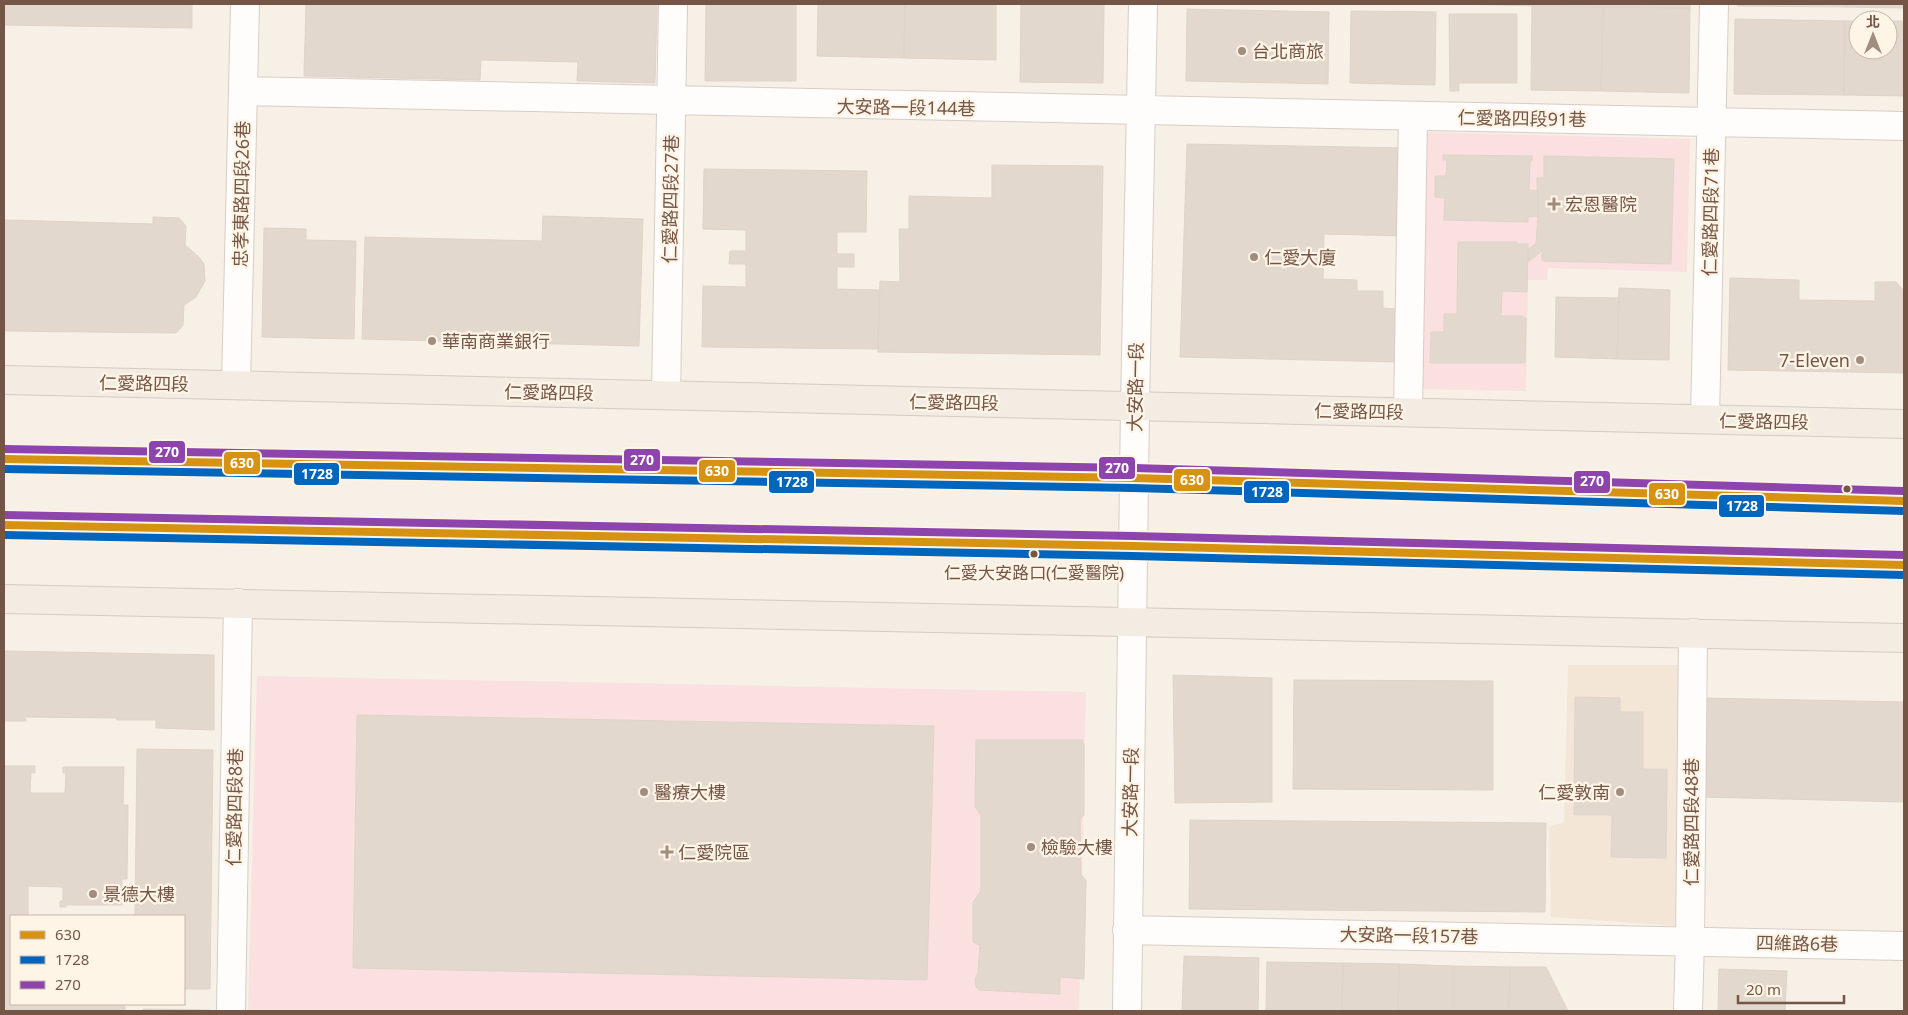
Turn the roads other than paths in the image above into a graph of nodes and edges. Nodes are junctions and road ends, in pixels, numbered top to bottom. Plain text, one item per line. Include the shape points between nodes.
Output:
1 (244, 4) edge
2 (673, 4) edge
3 (1143, 4) edge
4 (1714, 4) edge
5 (243, 92) junction
6 (672, 103) junction
7 (1141, 110) junction
8 (1413, 116) junction
9 (1711, 122) junction
10 (1904, 126) edge
11 (4, 380) edge
12 (236, 385) junction
13 (666, 395) junction
14 (1135, 406) junction
15 (1408, 412) junction
16 (1705, 419) junction
17 (1904, 424) edge
18 (4, 459) edge
19 (1134, 478) junction
20 (1904, 501) edge
21 (4, 524) edge
22 (1133, 546) junction
23 (1904, 565) edge
24 (4, 599) edge
25 (238, 603) junction
26 (1132, 622) junction
27 (1692, 633) junction
28 (1904, 638) edge
29 (1127, 930) junction
30 (1690, 941) junction
31 (1904, 946) edge
32 (231, 1011) edge
33 (1127, 1011) edge
34 (1688, 1011) edge

1 - 5 street, 忠孝東路四段26巷
2 - 6 street, 仁愛路四段27巷
3 - 7 street, 大安路一段
4 - 9 street, 仁愛路四段71巷
5 - 6 street, 大安路一段144巷
5 - 12 street, 忠孝東路四段26巷
6 - 7 street, 大安路一段144巷
6 - 13 street, 仁愛路四段27巷
7 - 8 street, 仁愛路四段91巷
7 - 14 street, 大安路一段
8 - 9 street, 仁愛路四段91巷
8 - 15 street
9 - 10 street, 仁愛路四段91巷
9 - 16 street, 仁愛路四段71巷
11 - 12 main road, 仁愛路四段
12 - 13 main road, 仁愛路四段
13 - 14 main road, 仁愛路四段
14 - 15 main road, 仁愛路四段
14 - 19 street, 大安路一段
15 - 16 main road, 仁愛路四段
16 - 17 main road, 仁愛路四段
18 - 19 main road
19 - 20 main road
19 - 22 street, 大安路一段
21 - 22 main road
22 - 23 main road
22 - 26 street, 大安路一段
24 - 25 main road
25 - 26 main road
25 - 32 street, 仁愛路四段8巷
26 - 27 main road
26 - 29 street, 大安路一段
27 - 28 main road
27 - 30 street, 仁愛路四段48巷
29 - 30 street, 大安路一段157巷
29 - 33 street, 大安路一段
30 - 31 street, 四維路6巷
30 - 34 street, 仁愛路四段48巷

